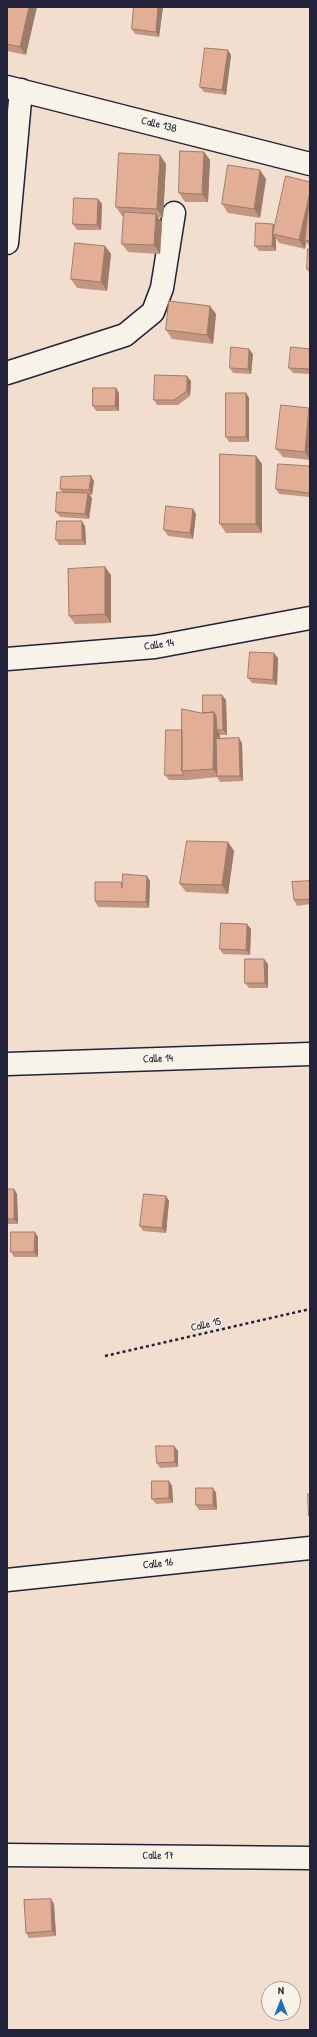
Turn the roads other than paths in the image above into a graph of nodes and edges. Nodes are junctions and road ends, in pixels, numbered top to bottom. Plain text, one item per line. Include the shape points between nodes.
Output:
1 (14, 88) edge
2 (310, 164) edge
3 (174, 213) dead end
4 (7, 243) edge
5 (7, 373) edge
6 (310, 618) edge
7 (7, 659) edge
8 (310, 1054) edge
9 (7, 1064) edge
10 (310, 1548) edge
11 (7, 1580) edge
12 (7, 1855) edge
13 (310, 1858) edge

1 - 2 street, Calle 13B
1 - 4 street
3 - 5 street via 162,288 153,312 125,335
6 - 7 street, Calle 14 via 154,647
8 - 9 street, Calle 14
10 - 11 street, Calle 16
12 - 13 street, Calle 17

